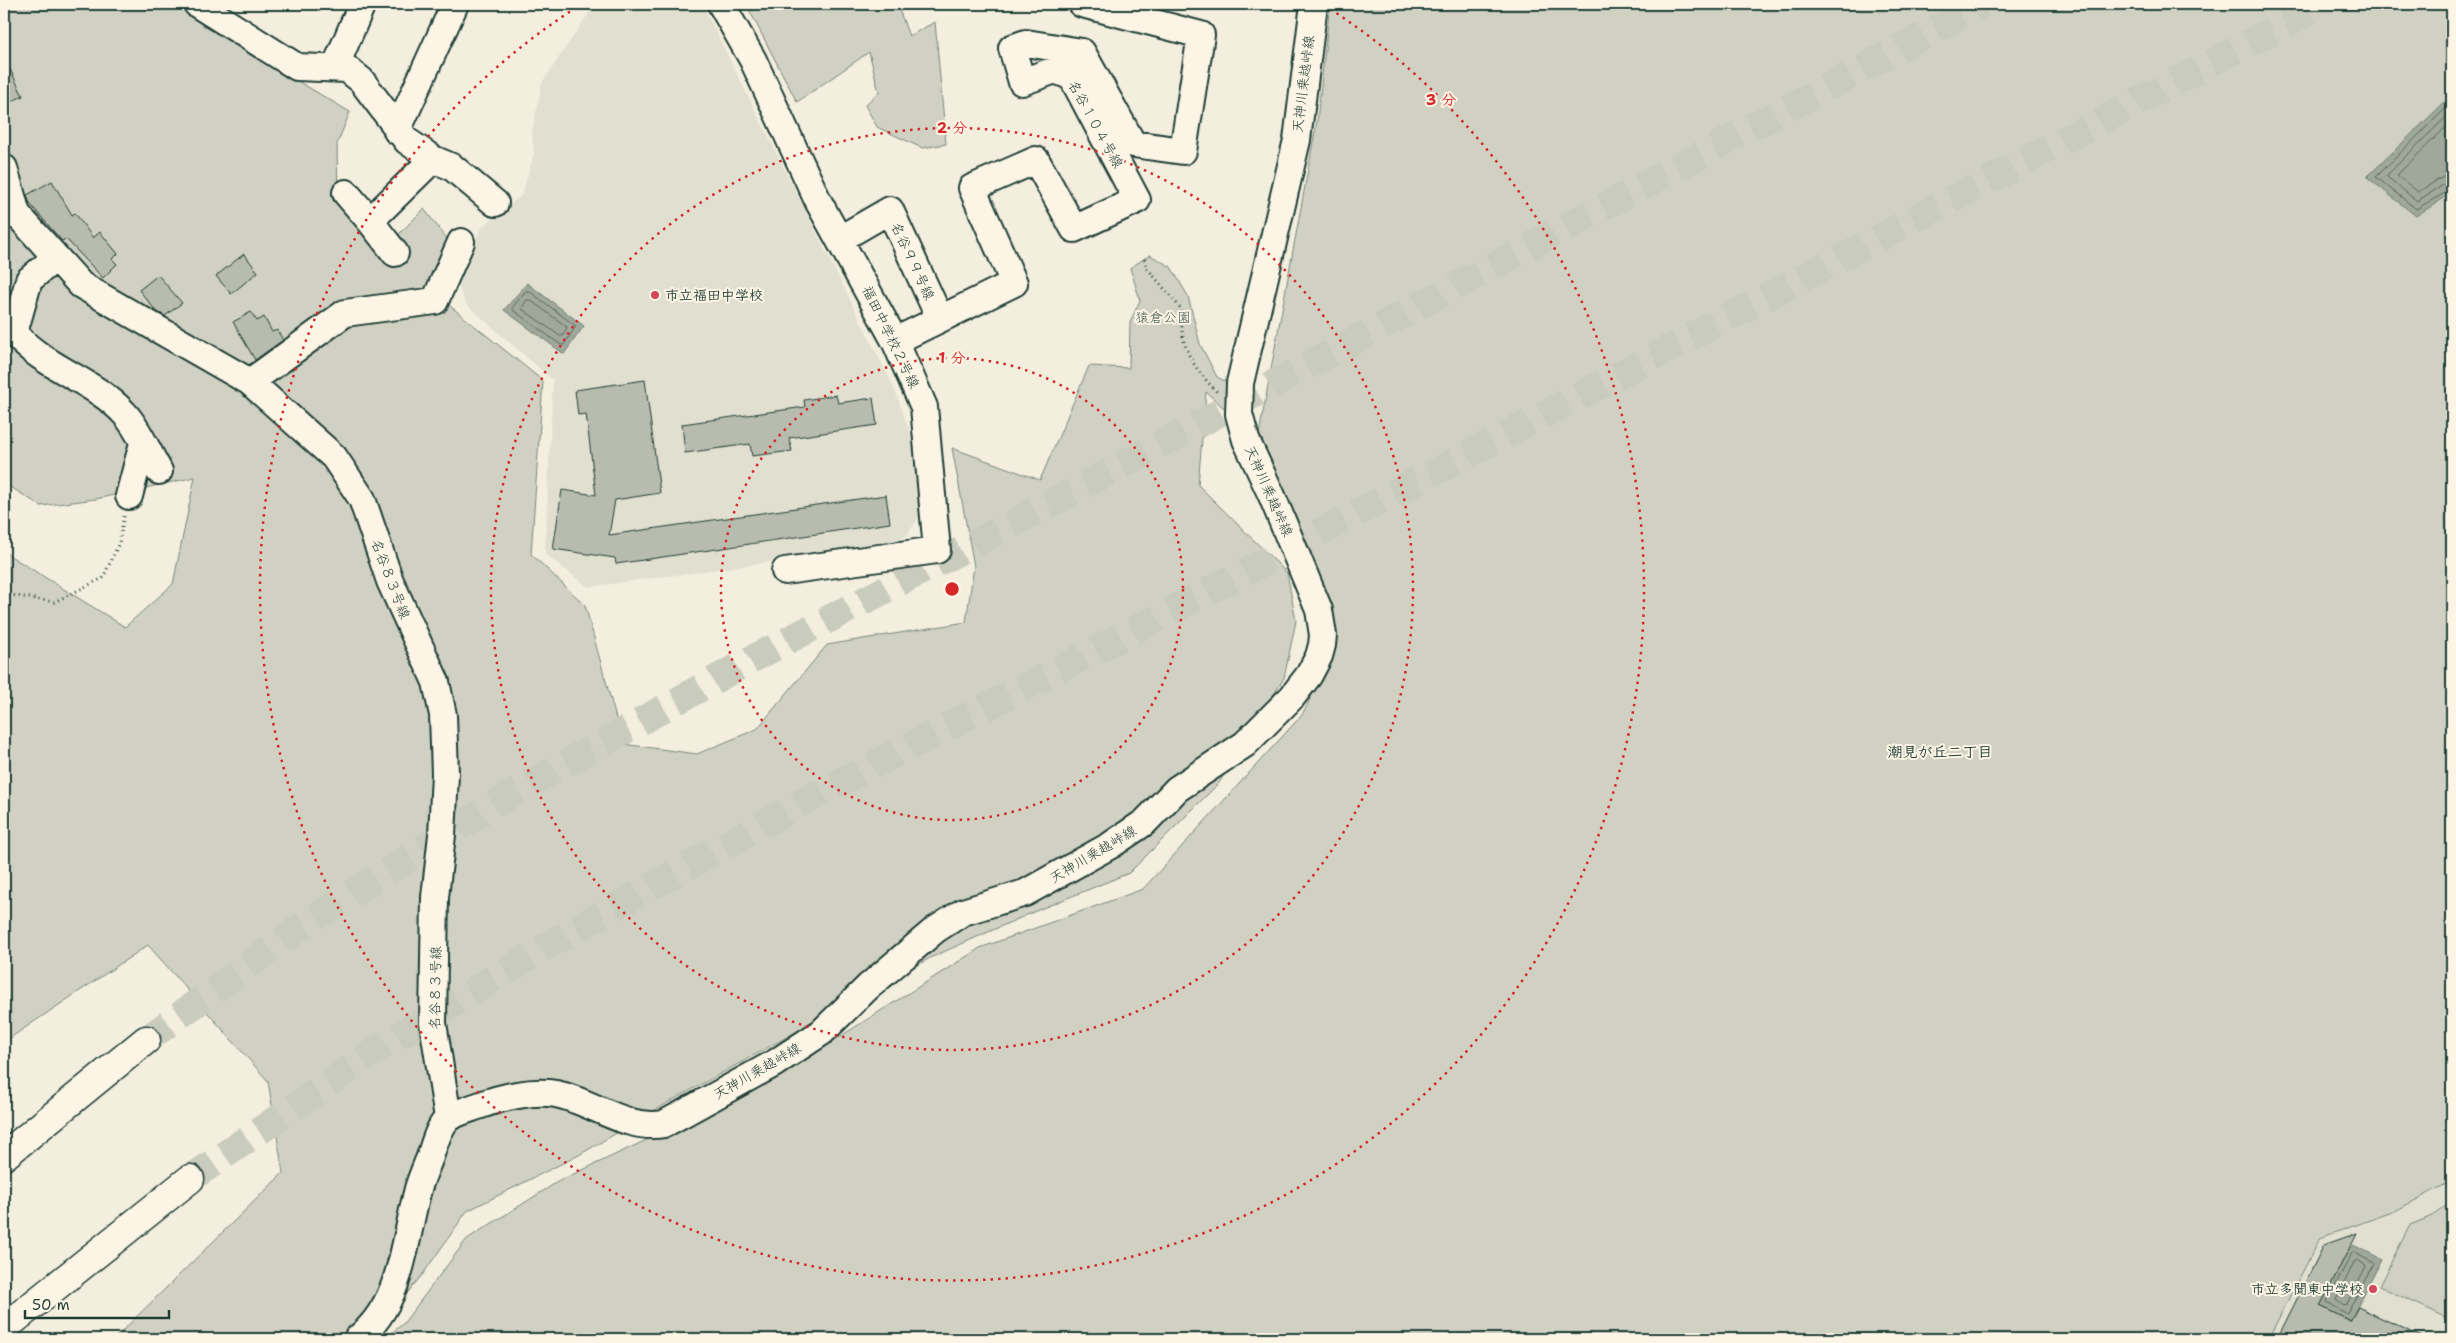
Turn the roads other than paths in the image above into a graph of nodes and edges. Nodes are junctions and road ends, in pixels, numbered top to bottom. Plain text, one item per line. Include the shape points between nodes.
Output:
1 (197, 4) edge
2 (362, 4) edge
3 (455, 4) edge
4 (721, 4) edge
5 (1082, 4) edge
6 (1314, 4) edge
7 (335, 68) junction
8 (397, 131) junction
9 (432, 159) junction
10 (4, 168) edge
11 (346, 193) dead end
12 (496, 203) dead end
13 (11, 215) edge
14 (370, 221) junction
15 (840, 239) junction
16 (461, 242) dead end
17 (395, 253) dead end
18 (55, 258) junction
19 (940, 319) junction
20 (895, 341) junction
21 (250, 382) junction
22 (143, 443) junction
23 (159, 471) dead end
24 (129, 496) road end
25 (785, 571) dead end
26 (146, 1040) tunnel mouth
27 (448, 1118) junction
28 (7, 1153) edge
29 (190, 1179) tunnel mouth
30 (4, 1328) edge
31 (357, 1339) edge

1 - 7 street via 297,67
2 - 7 street
3 - 8 street
4 - 15 street, 福田中学校２号線
5 - 19 street, 名谷１０４号線 via 1201,35 1183,151 1133,144 1082,52 1026,43 1012,48 1022,82 1055,70 1072,77 1137,200 1074,230 1036,160 972,188 1014,283
6 - 27 street, 天神川乗越峠線 via 1297,140 1240,383 1239,414 1251,453 1312,589 1323,635 1319,656 1292,697 1244,744 1177,789 1145,822 1025,894 963,912 935,930 868,987 822,1032 775,1063 664,1124 651,1126 613,1116 557,1094 516,1095
7 - 8 street via 348,69 361,80
8 - 9 street
9 - 12 street via 452,167
9 - 14 street
10 - 13 street
11 - 14 street
13 - 18 street, 名谷８３号線
14 - 17 street
15 - 19 street, 名谷９９号線 via 890,210
15 - 20 street, 福田中学校２号線
16 - 21 street via 434,301 345,313
18 - 21 street, 名谷８３号線 via 81,285
18 - 22 street via 29,280 14,333 26,347 91,386 126,415
19 - 20 street
20 - 25 street, 福田中学校２号線 via 924,407 937,550
21 - 27 street, 名谷８３号線 via 334,457 362,499 390,580 436,682 443,715 445,774 435,897 433,1024
22 - 23 street
22 - 24 street
26 - 28 highway
27 - 31 street via 418,1187 394,1287 383,1312
29 - 30 highway

